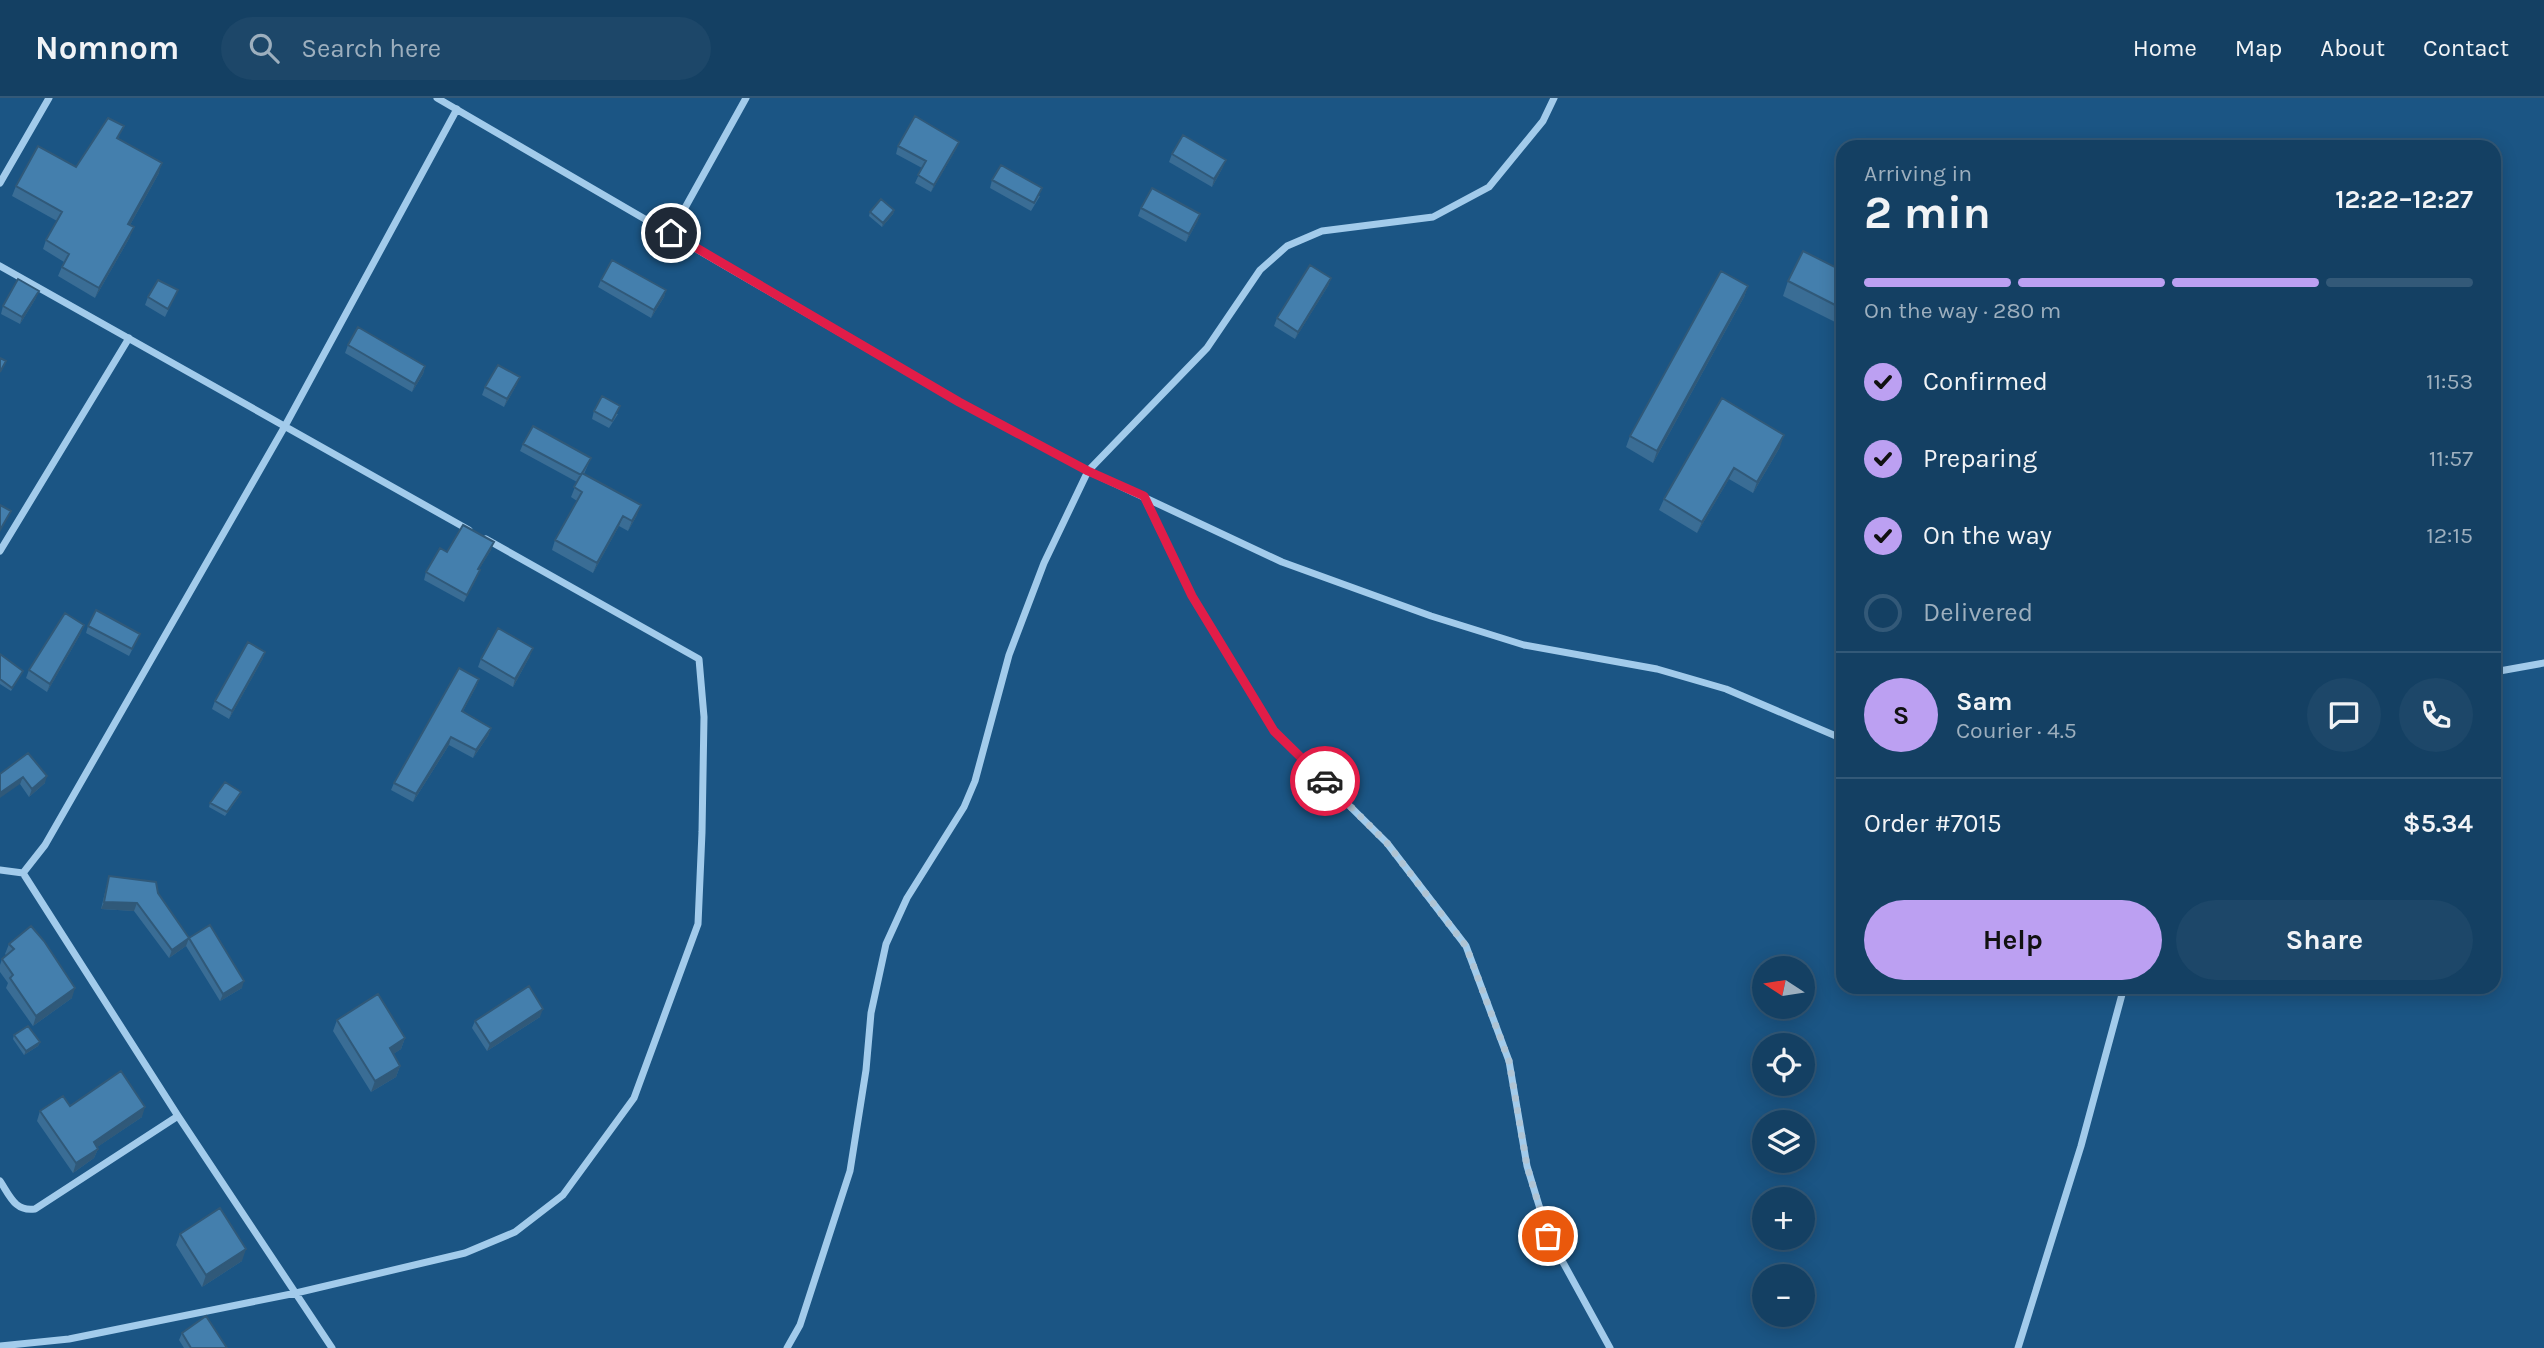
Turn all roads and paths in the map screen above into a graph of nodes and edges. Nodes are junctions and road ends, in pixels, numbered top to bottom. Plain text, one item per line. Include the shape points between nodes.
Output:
1 (49, 98) edge
2 (437, 98) edge
3 (746, 98) edge
4 (1554, 98) edge
5 (457, 109) junction
6 (0, 183) edge
7 (671, 233) junction
8 (0, 266) edge
9 (129, 338) junction
10 (285, 426) junction
11 (1088, 471) junction
12 (1144, 496) junction
13 (0, 551) edge
14 (2544, 663) edge
15 (2501, 671) edge
16 (1836, 736) edge
17 (0, 870) edge
18 (23, 873) junction
19 (2122, 994) edge
20 (178, 1116) junction
21 (0, 1181) edge
22 (296, 1293) junction
23 (0, 1346) edge
24 (332, 1348) edge
25 (787, 1348) edge
26 (1611, 1348) edge
27 (2018, 1348) edge

1 - 6 street
2 - 5 street
3 - 7 street
4 - 11 street via 1543,121 1489,187 1433,217 1322,231 1287,246 1260,270 1207,348
5 - 7 street
5 - 10 street
7 - 11 street via 959,402
8 - 9 street
9 - 10 street
9 - 13 street
10 - 18 street via 45,845
10 - 22 street via 699,659 704,717 698,924 634,1098 563,1195 515,1232 465,1253
11 - 12 street
11 - 25 street via 1009,655 964,807 907,898 886,944 871,1013 850,1171 800,1325
12 - 16 street via 1282,562 1431,616 1524,645 1657,669 1726,689
12 - 26 street via 1192,596 1274,731 1387,843 1466,946 1509,1061 1527,1166 1548,1236
14 - 15 street
17 - 18 street
18 - 20 street
19 - 27 street
20 - 21 street via 35,1209 17,1208
20 - 22 street
22 - 23 street via 69,1339
22 - 24 street

